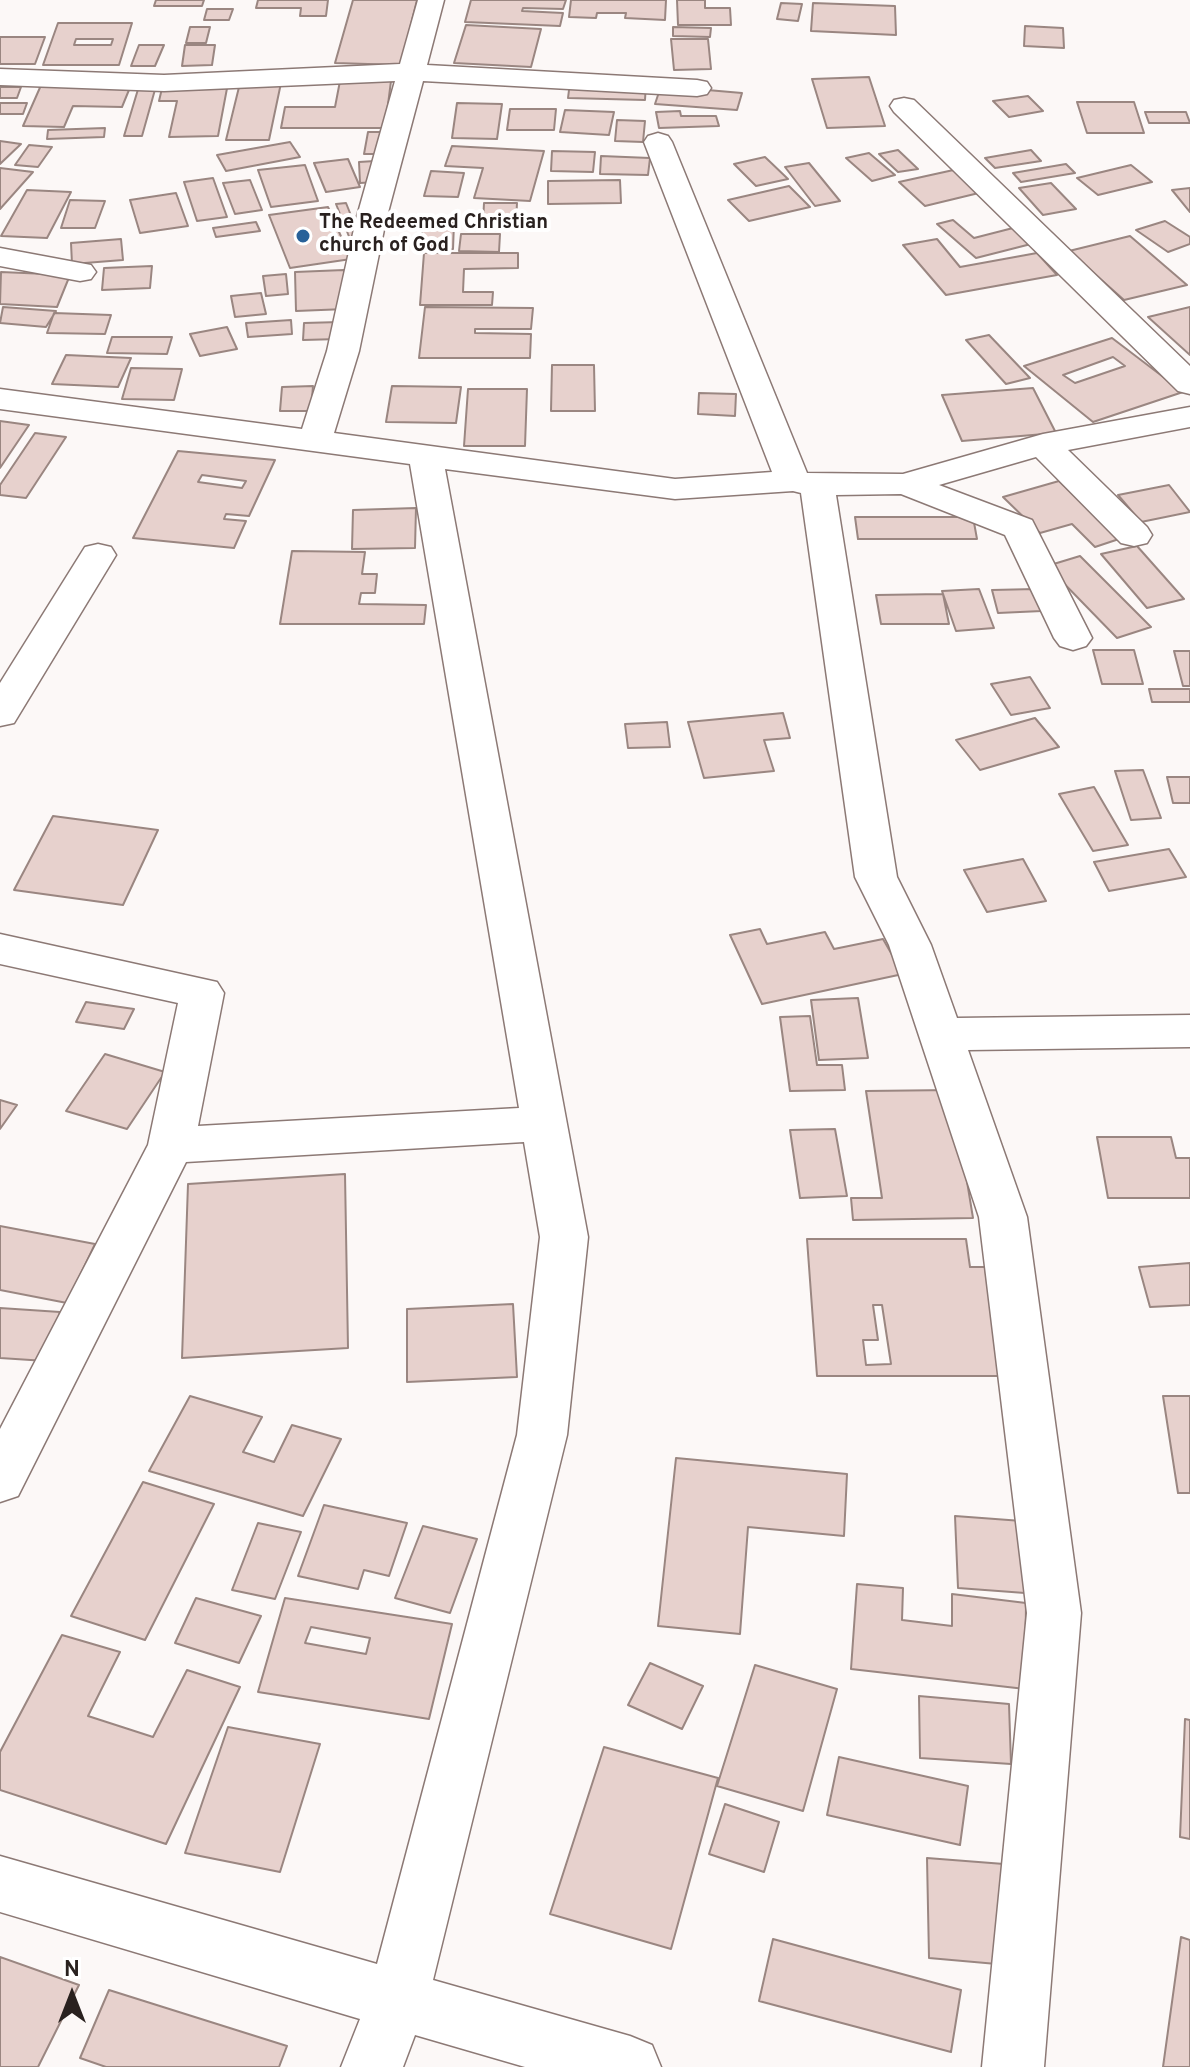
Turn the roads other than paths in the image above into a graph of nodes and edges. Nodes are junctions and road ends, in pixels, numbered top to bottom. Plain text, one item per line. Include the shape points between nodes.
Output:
1 (431, 0) edge
2 (409, 72) junction
3 (0, 77) edge
4 (697, 88) dead end
5 (904, 106) dead end
6 (658, 142) dead end
7 (0, 257) edge
8 (80, 272) dead end
9 (1190, 384) edge
10 (0, 399) edge
11 (1190, 417) edge
12 (314, 443) junction
13 (1043, 444) junction
14 (426, 457) junction
15 (805, 483) junction
16 (905, 484) junction
17 (1134, 535) dead end
18 (98, 555) dead end
19 (1073, 638) dead end
20 (0, 714) edge
21 (0, 949) edge
22 (1190, 1031) edge
23 (941, 1034) junction
24 (544, 1124) junction
25 (171, 1145) junction
26 (0, 1480) edge
27 (0, 1884) edge
28 (398, 2000) junction
29 (372, 2067) edge
30 (630, 2067) edge
31 (1013, 2067) edge

1 - 2 street
2 - 3 street via 164,83
2 - 4 street
2 - 12 street via 343,351
5 - 9 street
6 - 15 street
7 - 8 street
10 - 12 street
11 - 13 street
12 - 14 street
13 - 16 street
13 - 17 street
14 - 15 street via 675,489
14 - 24 street
15 - 16 street
15 - 23 street via 876,877 910,945
16 - 19 street via 1019,528
18 - 20 street
21 - 25 street via 202,993
22 - 23 street
23 - 31 street via 1003,1217 1054,1613
24 - 25 street
24 - 28 street via 564,1237 542,1435
25 - 26 street
27 - 28 street
28 - 29 street
28 - 30 street

